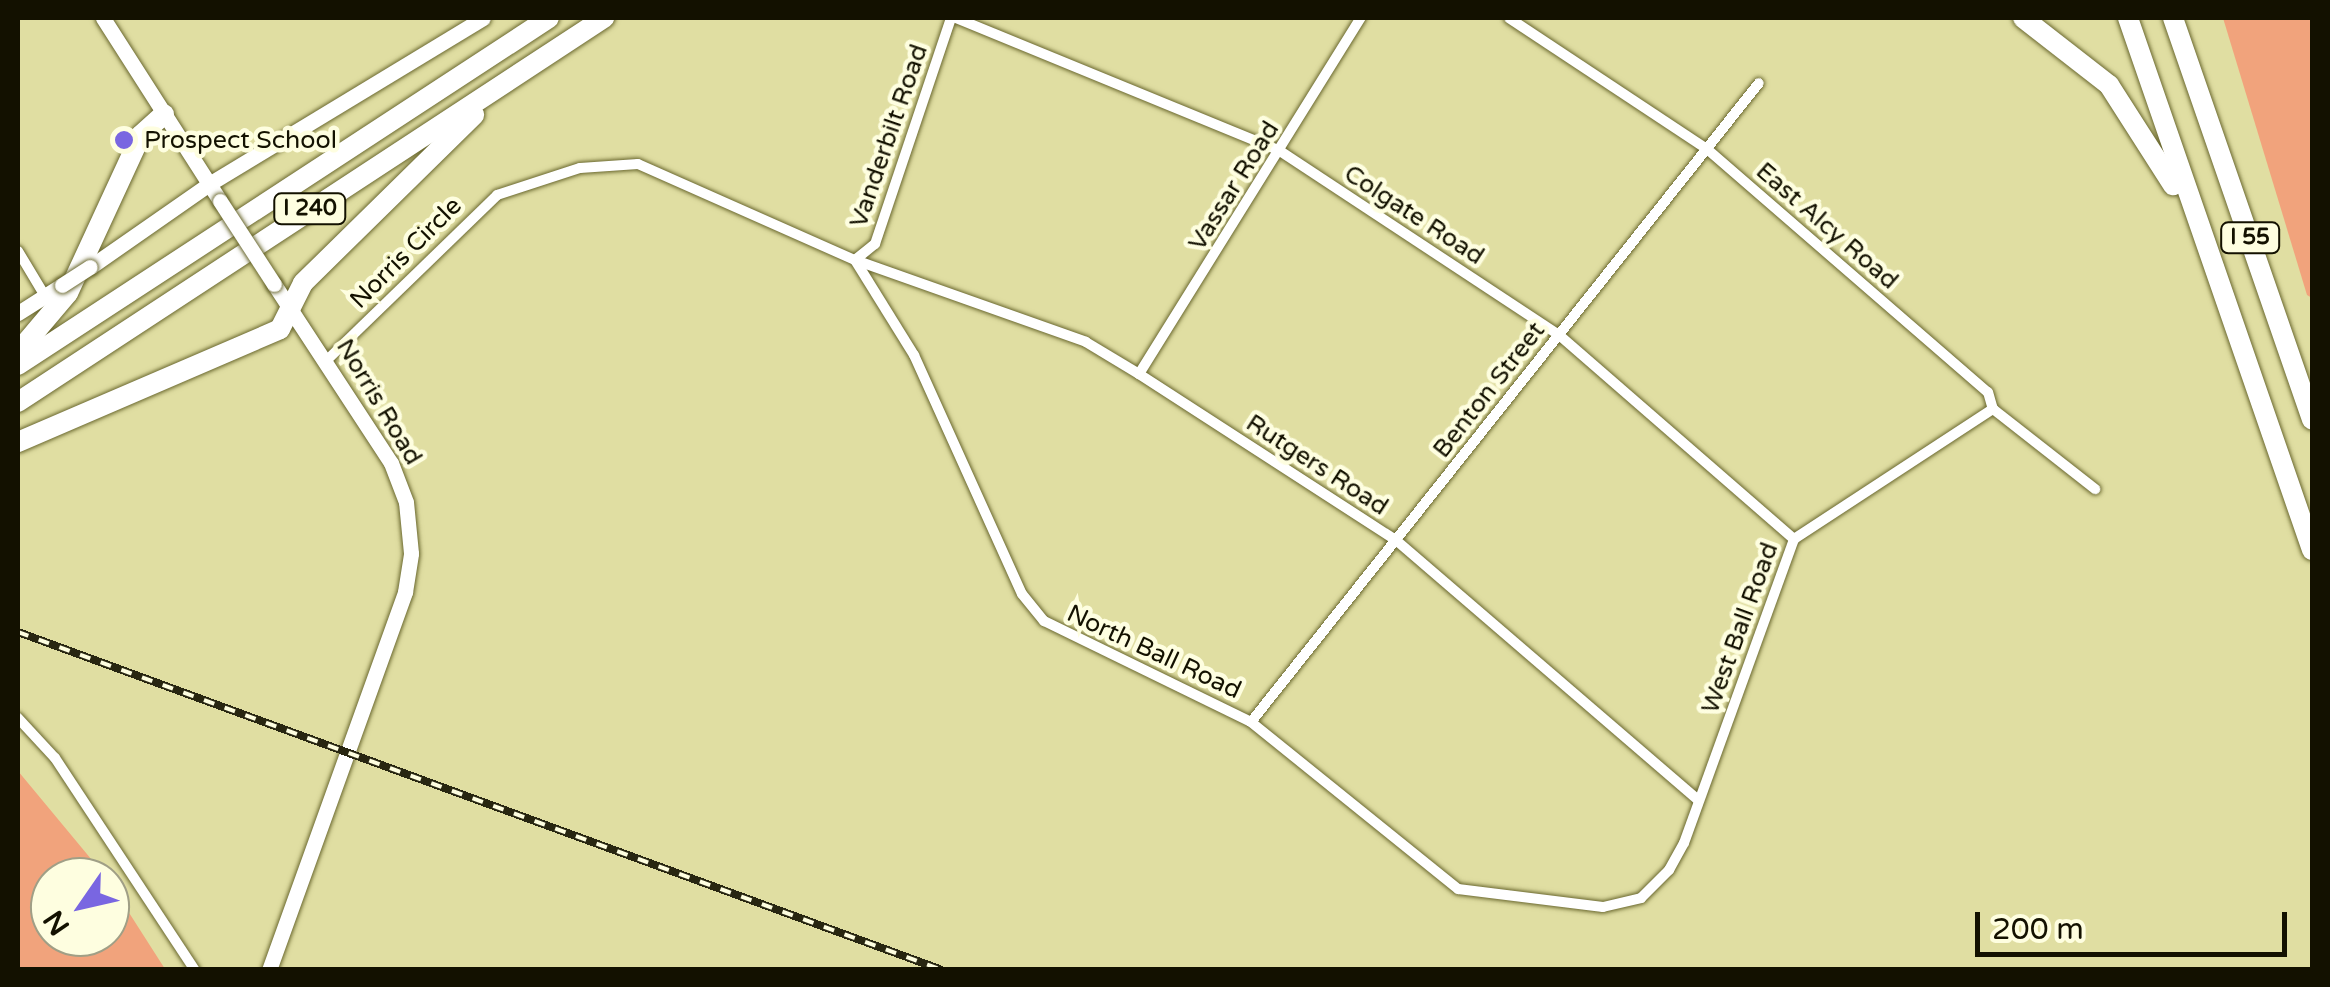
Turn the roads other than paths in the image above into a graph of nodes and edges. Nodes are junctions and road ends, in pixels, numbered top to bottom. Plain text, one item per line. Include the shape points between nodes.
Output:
1 (102, 18) edge
2 (483, 18) edge
3 (549, 18) edge
4 (604, 18) edge
5 (953, 18) edge
6 (1361, 18) edge
7 (1510, 18) edge
8 (2023, 18) edge
9 (2128, 18) edge
10 (2176, 18) edge
11 (520, 72) junction
12 (1760, 83) dead end
13 (164, 114) junction
14 (1707, 148) junction
15 (1280, 151) junction
16 (208, 184) junction
17 (18, 251) edge
18 (856, 260) junction
19 (2212, 274) junction
20 (46, 296) junction
21 (292, 310) junction
22 (18, 313) edge
23 (1558, 334) junction
24 (18, 352) edge
25 (327, 360) junction
26 (18, 365) edge
27 (1139, 374) junction
28 (18, 402) edge
29 (1993, 409) junction
30 (2312, 420) edge
31 (18, 442) edge
32 (2095, 489) dead end
33 (1794, 539) junction
34 (1396, 540) junction
35 (2312, 550) edge
36 (18, 718) edge
37 (1250, 722) junction
38 (1698, 800) junction
39 (1650, 891) joint
40 (195, 970) edge
41 (268, 970) edge

1 - 13 main road, Norris Road
2 - 16 main road
3 - 26 highway, I 240
4 - 11 highway, I 240
5 - 15 street, Colgate Road
5 - 18 street, Vanderbilt Road via 875,244
6 - 15 street, Vassar Road
7 - 14 street, East Alcy Road
8 - 19 highway via 2109,86 2168,172
9 - 19 highway
10 - 30 highway, I 55
11 - 21 highway via 416,165 303,283
11 - 28 highway, I 240
12 - 14 street, Benton Street
13 - 16 main road, Norris Road
13 - 24 highway via 141,136 68,293
14 - 23 street, Benton Street
14 - 29 street, East Alcy Road via 1988,392
15 - 23 street, Colgate Road
15 - 27 street, Vassar Road
16 - 20 main road, bridge
16 - 21 main road, Norris Road, bridge
17 - 20 street
18 - 25 street, Norris Circle via 638,164 580,168 497,195
18 - 27 street, Rutgers Road via 1086,342
18 - 37 street, North Ball Road via 914,356 1032,610 1074,638
19 - 35 highway, I 55
20 - 22 main road
21 - 25 main road, Norris Road
21 - 31 highway via 280,329
23 - 33 street, Colgate Road
23 - 34 street, Benton Street
25 - 41 main road, Norris Road via 392,463 406,502 411,552 405,592
27 - 34 street, Rutgers Road
29 - 32 street, East Alcy Road
29 - 33 street, West Ball Road
33 - 38 street, West Ball Road
34 - 37 street, Benton Street
34 - 38 street, Rutgers Road
36 - 40 street via 54,758
37 - 39 street, North Ball Road via 1458,889 1603,907
38 - 39 street, West Ball Road via 1670,870

